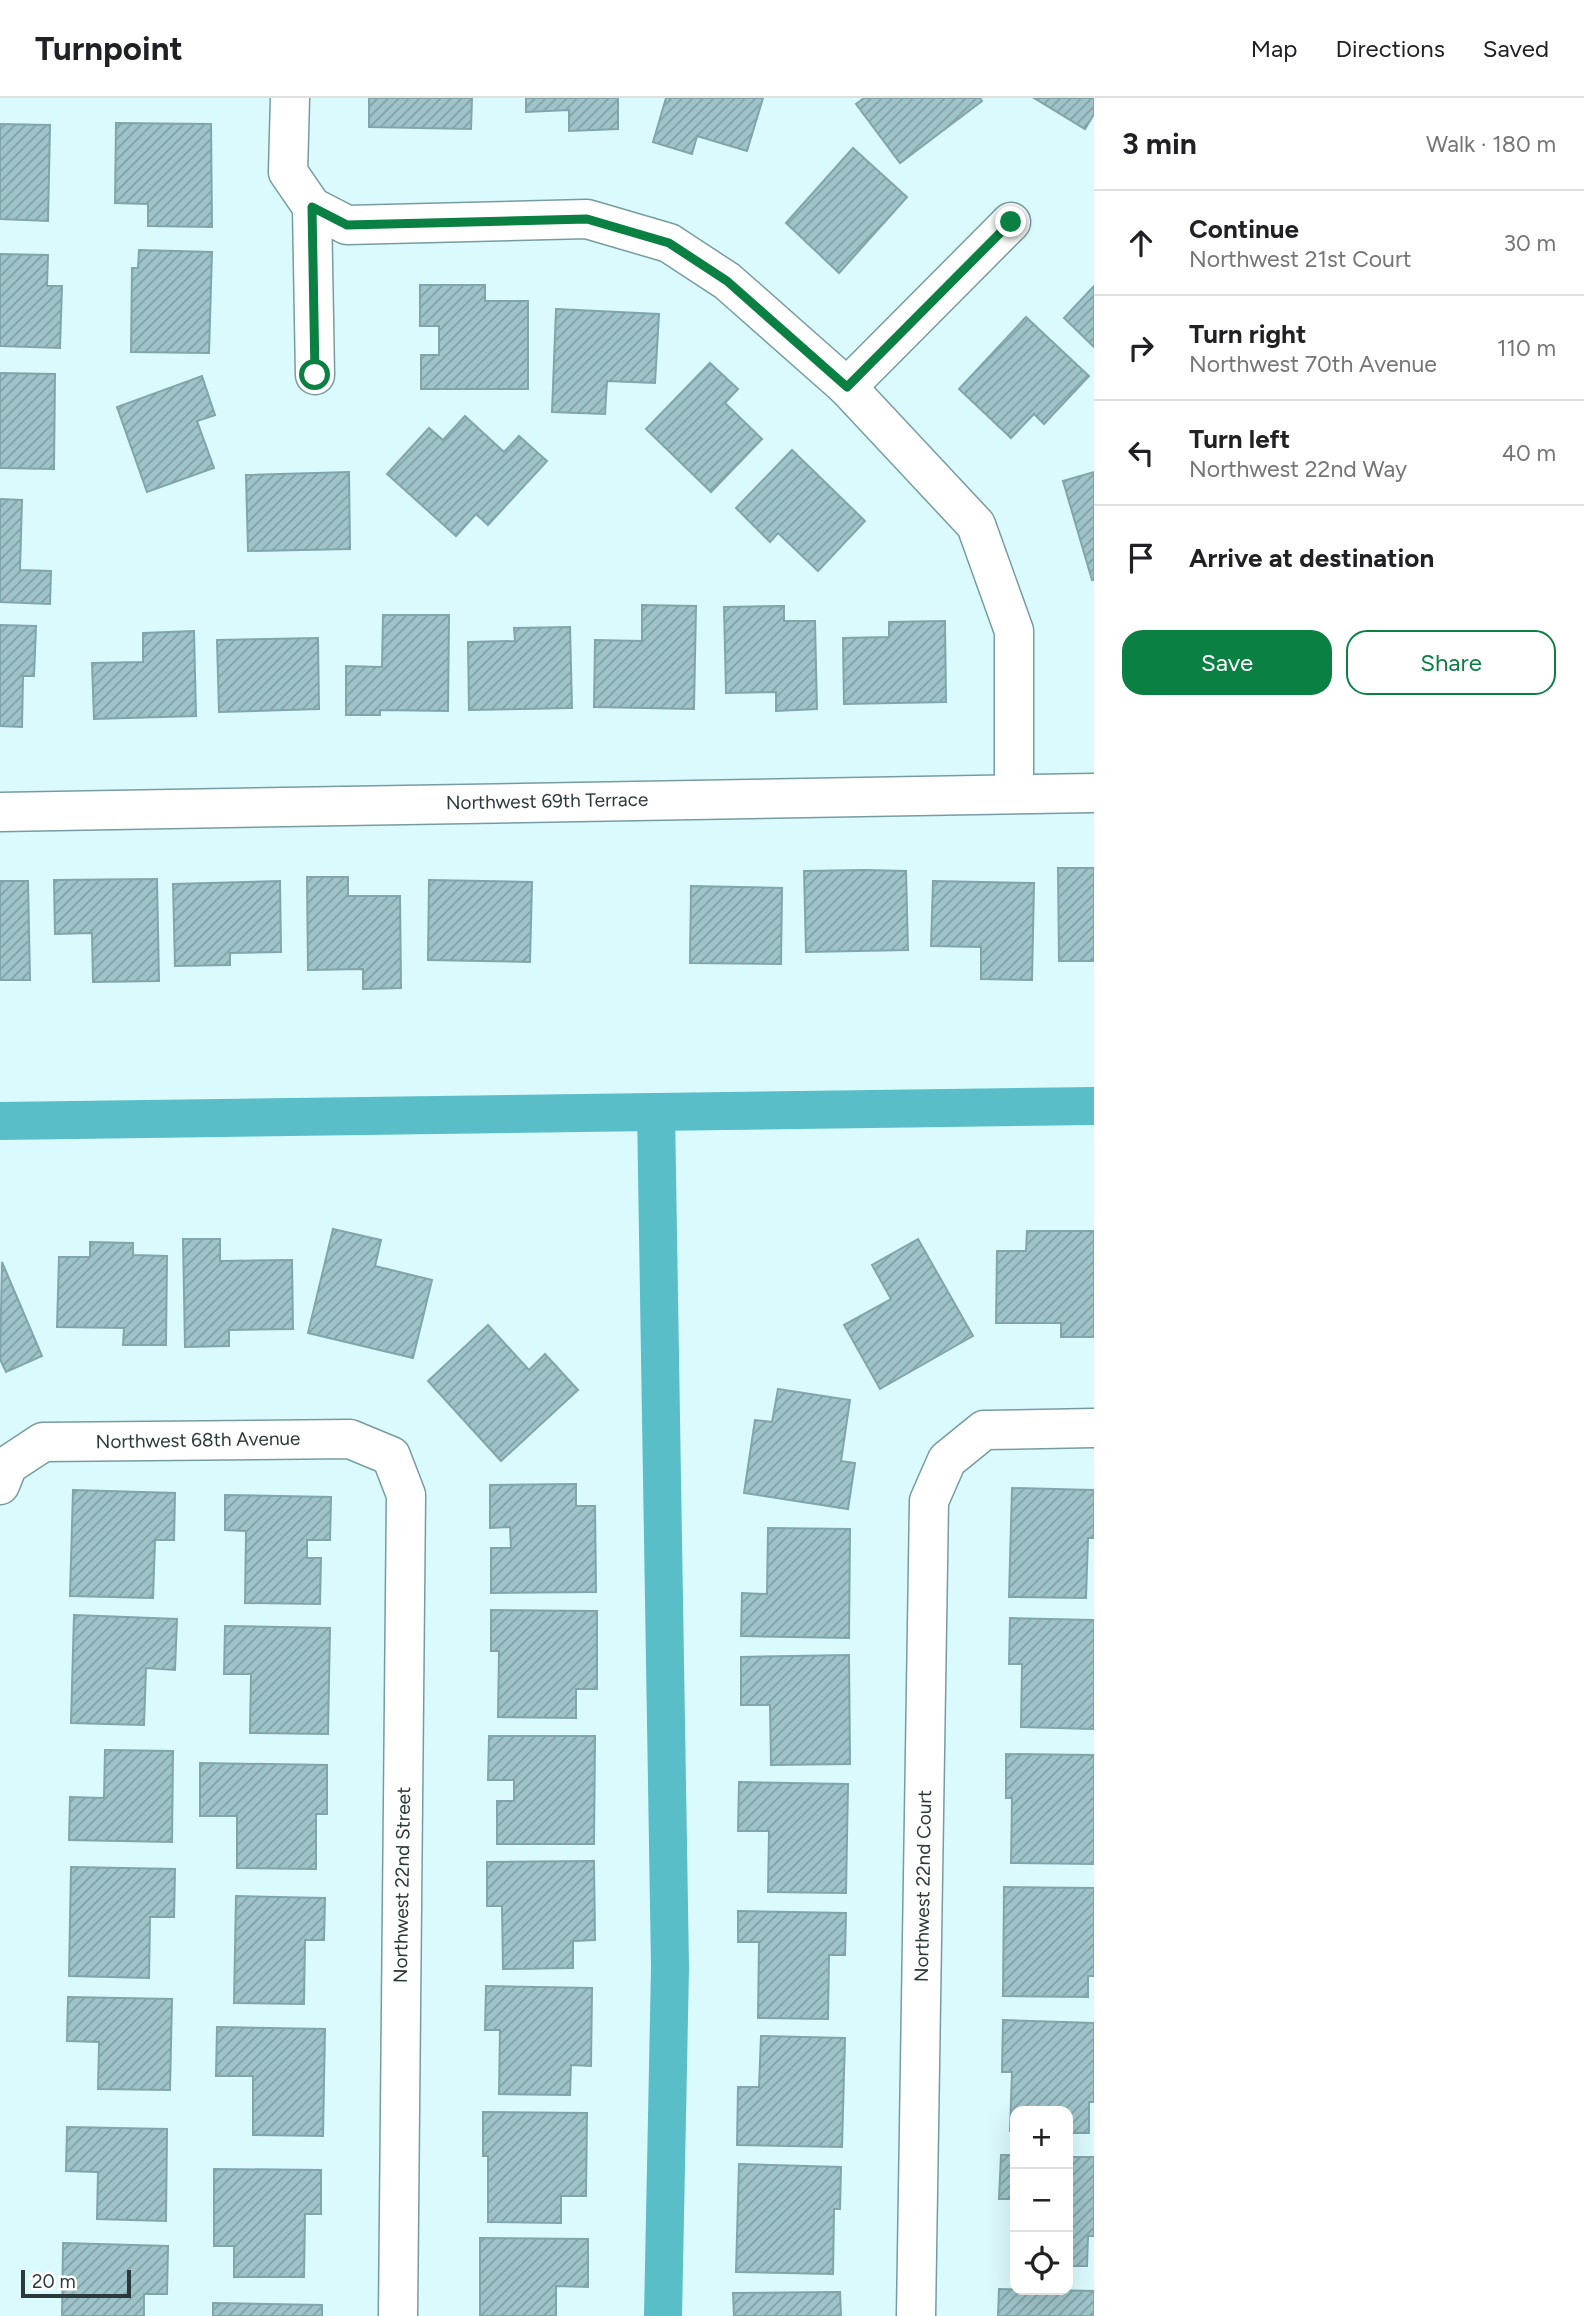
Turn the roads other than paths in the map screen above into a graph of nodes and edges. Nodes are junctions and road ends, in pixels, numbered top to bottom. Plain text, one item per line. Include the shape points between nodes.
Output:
1 (290, 98) edge
2 (312, 207) junction
3 (1011, 222) dead end
4 (315, 375) dead end
5 (847, 387) junction
6 (1014, 792) junction
7 (1094, 793) edge
8 (0, 812) edge
9 (1094, 1428) edge
10 (391, 1456) joint
11 (4, 1475) edge
12 (398, 2316) edge
13 (916, 2316) edge

1 - 2 street via 288,172
2 - 4 street
2 - 5 street via 347,225 587,219 669,243 727,281
3 - 5 street
5 - 6 street via 976,525 1014,631
6 - 7 street, Northwest 69th Terrace
6 - 8 street, Northwest 69th Terrace
9 - 13 street, Northwest 22nd Court via 984,1430 947,1460 929,1501
10 - 11 street, Northwest 68th Avenue via 350,1439 43,1442
10 - 12 street, Northwest 22nd Street via 406,1495

